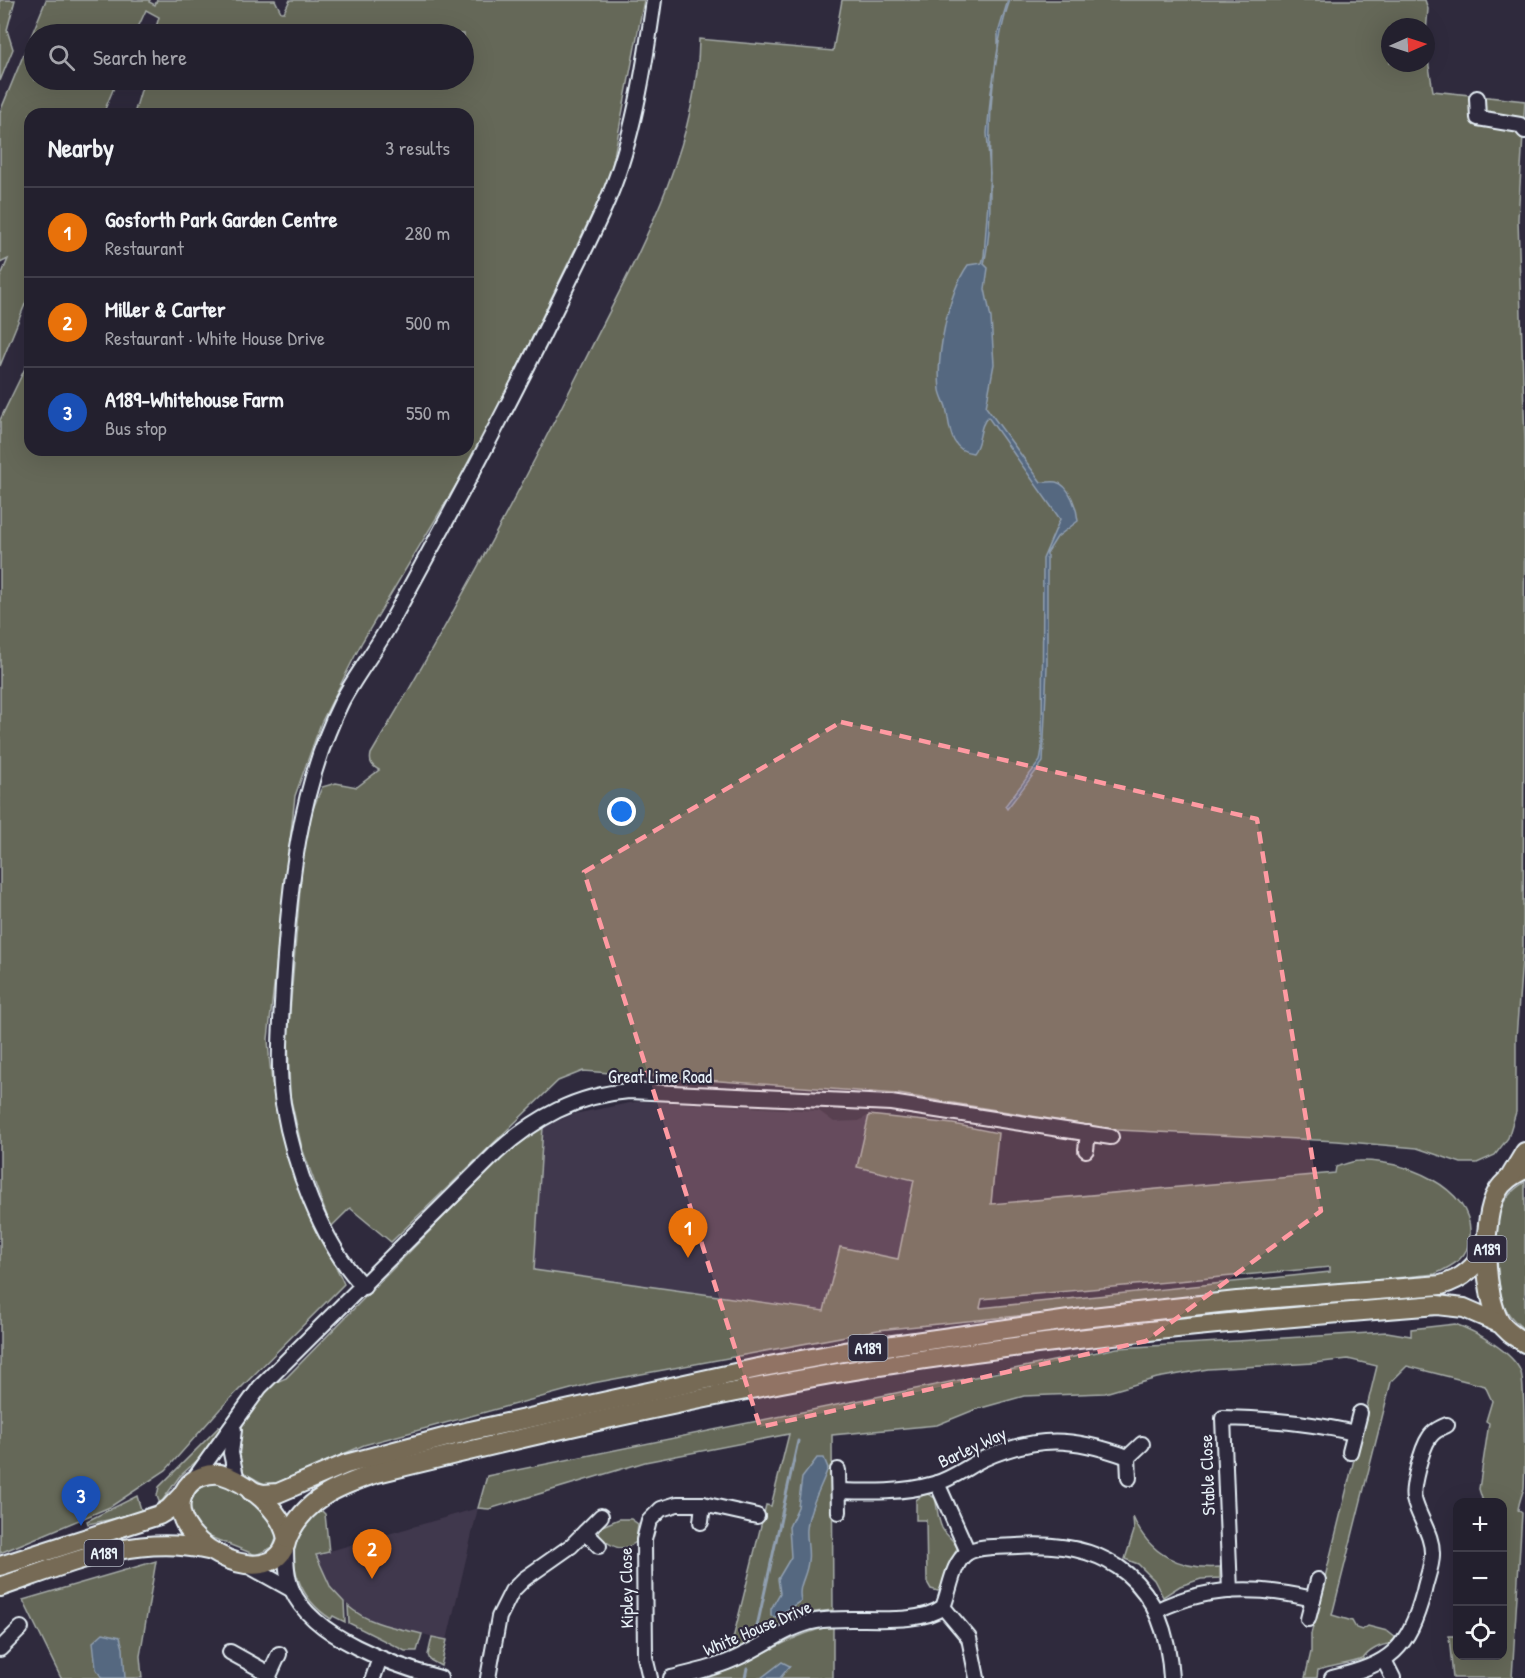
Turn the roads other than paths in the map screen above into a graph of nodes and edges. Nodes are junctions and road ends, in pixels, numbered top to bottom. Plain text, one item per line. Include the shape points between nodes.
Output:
1 (654, 0) edge
2 (1477, 99) dead end
3 (1525, 131) edge
4 (1088, 1134) junction
5 (1111, 1137) dead end
6 (1086, 1150) dead end
7 (1525, 1152) edge
8 (1517, 1173) edge
9 (1487, 1248) junction
10 (364, 1287) junction
11 (1501, 1324) junction
12 (1525, 1342) edge
13 (1359, 1413) dead end
14 (1438, 1426) dead end
15 (234, 1428) junction
16 (1354, 1433) junction
17 (1142, 1444) dead end
18 (1350, 1452) dead end
19 (1128, 1457) junction
20 (838, 1470) dead end
21 (1129, 1478) dead end
22 (937, 1483) junction
23 (244, 1486) junction
24 (187, 1488) junction
25 (839, 1491) junction
26 (703, 1504) junction
27 (839, 1512) dead end
28 (601, 1516) dead end
29 (757, 1516) dead end
30 (701, 1522) dead end
31 (585, 1532) junction
32 (286, 1541) junction
33 (599, 1546) dead end
34 (213, 1551) junction
35 (968, 1552) junction
36 (243, 1563) junction
37 (0, 1566) edge
38 (1318, 1580) dead end
39 (0, 1587) edge
40 (292, 1590) junction
41 (1230, 1591) junction
42 (1313, 1599) junction
43 (943, 1607) junction
44 (1156, 1611) junction
45 (1308, 1619) dead end
46 (21, 1628) dead end
47 (1, 1646) edge
48 (230, 1652) dead end
49 (279, 1654) dead end
50 (380, 1658) junction
51 (1384, 1660) junction
52 (268, 1676) edge
53 (373, 1678) edge
54 (440, 1678) edge
55 (488, 1678) edge
56 (650, 1678) edge
57 (671, 1678) edge
58 (976, 1678) edge
59 (1171, 1678) edge
60 (1332, 1678) edge
61 (1393, 1678) edge

1 - 10 street via 635,107 615,182 478,464 386,632 342,701 316,771 296,844 279,1059 282,1102 290,1140 316,1211 344,1262
2 - 3 street via 1478,118 1520,125
4 - 5 street, Great Lime Road
4 - 6 street
4 - 10 street, Great Lime Road via 956,1112 848,1100 647,1090 599,1095 544,1115 510,1139
7 - 8 main road
8 - 9 main road, A189 via 1492,1202 1486,1228
9 - 11 main road, A189 via 1492,1301
9 - 23 main road, A189 via 1464,1276 1441,1285 1083,1317 844,1352 470,1431 346,1464 279,1493 264,1494
10 - 15 street, Great Lime Road via 260,1387
11 - 12 main road, A189
11 - 32 main road, A189 via 1464,1308 1437,1305 1078,1338 832,1374 600,1419 377,1473 317,1498 301,1513
13 - 16 street
14 - 51 street via 1424,1446 1413,1496 1429,1534 1432,1556 1408,1637
15 - 23 street, Great Lime Road via 231,1454
15 - 24 street, Great Lime Road
16 - 18 street
16 - 41 street, Stable Close via 1287,1420 1223,1418
17 - 19 street
19 - 21 street
19 - 22 street, Barley Way via 1074,1442 1040,1441 1007,1449
20 - 25 street
22 - 25 street, Barley Way via 893,1492
22 - 35 street, Barley Way
23 - 24 main road via 226,1476 212,1474
23 - 32 main road via 279,1517
24 - 34 main road via 182,1513 187,1528
24 - 37 main road, A189 via 159,1515
25 - 27 street
26 - 29 street, Kipley Close
26 - 30 street
26 - 56 street, Kipley Close via 669,1504 655,1513 645,1530 645,1657
28 - 31 street
31 - 33 street
31 - 55 street via 512,1591 499,1617
32 - 36 main road via 281,1553 269,1563
32 - 40 street
34 - 36 main road
34 - 39 main road, A189 via 172,1544 130,1546
35 - 43 street via 960,1560
35 - 44 street via 1032,1545 1085,1550 1120,1569 1145,1593
36 - 40 street
38 - 42 street
40 - 50 street via 329,1629
41 - 42 street via 1272,1591
41 - 44 street via 1183,1598
42 - 45 street
43 - 57 street, White House Drive via 918,1616 814,1621 726,1664
43 - 58 street via 969,1638
44 - 59 street via 1166,1636
46 - 47 street
48 - 52 street
49 - 52 street
50 - 53 street
50 - 54 street
51 - 60 street
51 - 61 street

